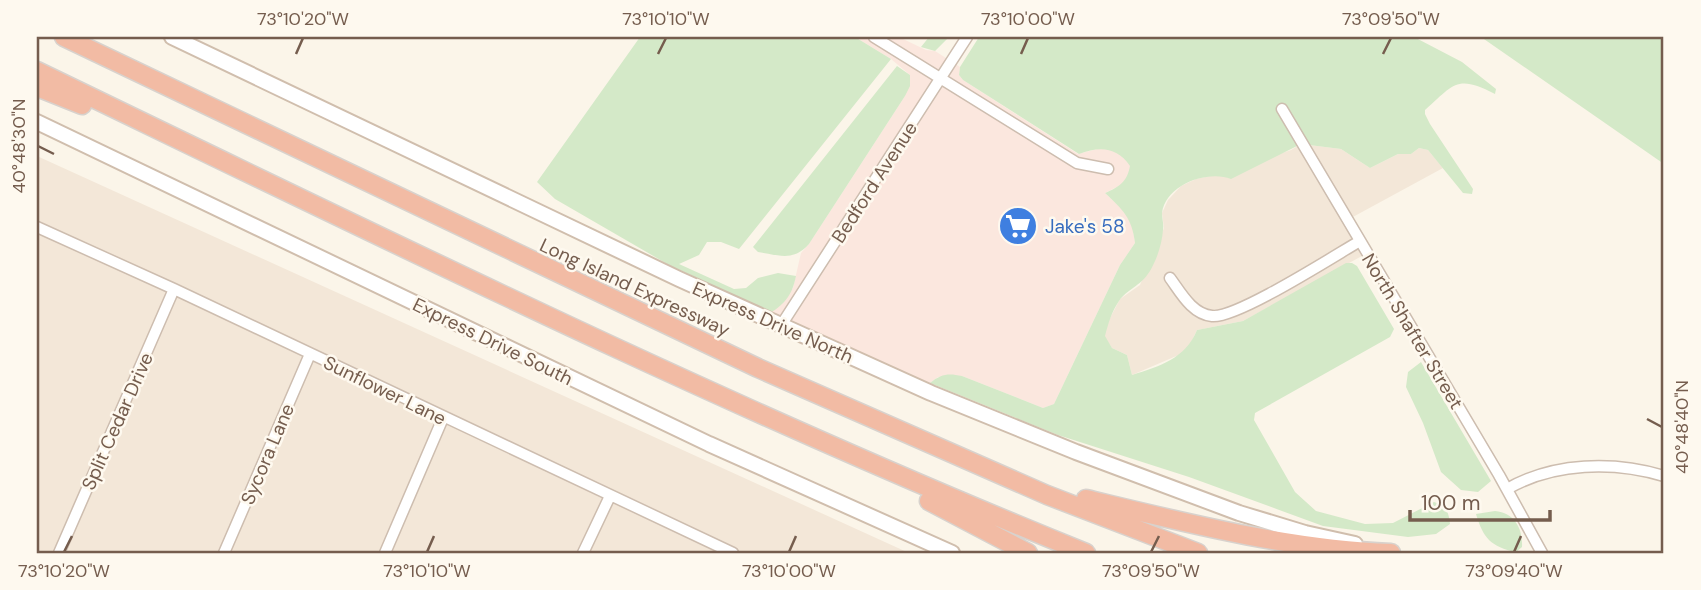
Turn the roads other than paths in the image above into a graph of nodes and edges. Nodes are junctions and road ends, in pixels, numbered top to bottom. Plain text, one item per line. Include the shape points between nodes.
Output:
1 (64, 37) edge
2 (172, 37) edge
3 (874, 37) edge
4 (967, 37) edge
5 (37, 71) edge
6 (941, 79) junction
7 (37, 87) edge
8 (1282, 109) dead end
9 (137, 119) junction
10 (37, 122) edge
11 (1108, 169) dead end
12 (37, 227) edge
13 (1360, 241) junction
14 (1170, 278) dead end
15 (174, 289) junction
16 (780, 327) junction
17 (310, 354) junction
18 (443, 418) junction
19 (864, 460) junction
20 (1664, 477) edge
21 (1507, 489) junction
22 (610, 495) junction
23 (1048, 495) junction
24 (59, 553) edge
25 (224, 553) edge
26 (385, 553) edge
27 (583, 553) edge
28 (733, 553) edge
29 (952, 553) edge
30 (1028, 553) edge
31 (1086, 553) edge
32 (1198, 553) edge
33 (1393, 553) edge
34 (1542, 553) edge

1 - 23 highway, Long Island Expressway via 709,346
2 - 16 main road, Express Drive North
3 - 6 street
4 - 6 street, Bedford Avenue
5 - 9 highway
6 - 11 street via 1077,163
6 - 16 street, Bedford Avenue
7 - 9 highway via 104,113
8 - 13 street, North Shafter Street
9 - 19 highway via 640,359
10 - 29 main road, Express Drive South via 709,444
12 - 15 street, Sunflower Lane
13 - 14 street via 1225,316 1198,311
13 - 21 street, North Shafter Street
15 - 17 street, Sunflower Lane
15 - 24 street, Split Cedar Drive
16 - 33 main road, Express Drive North via 993,419 1206,502 1283,527
17 - 18 street, Sunflower Lane
17 - 25 street, Sycora Lane
18 - 22 street, Sunflower Lane
18 - 26 street
19 - 30 highway via 895,485
19 - 31 highway
20 - 21 street via 1616,467 1560,469
21 - 34 street, North Shafter Street
22 - 27 street
22 - 28 street, Sunflower Lane
23 - 32 highway, Long Island Expressway
23 - 33 highway via 1342,551

